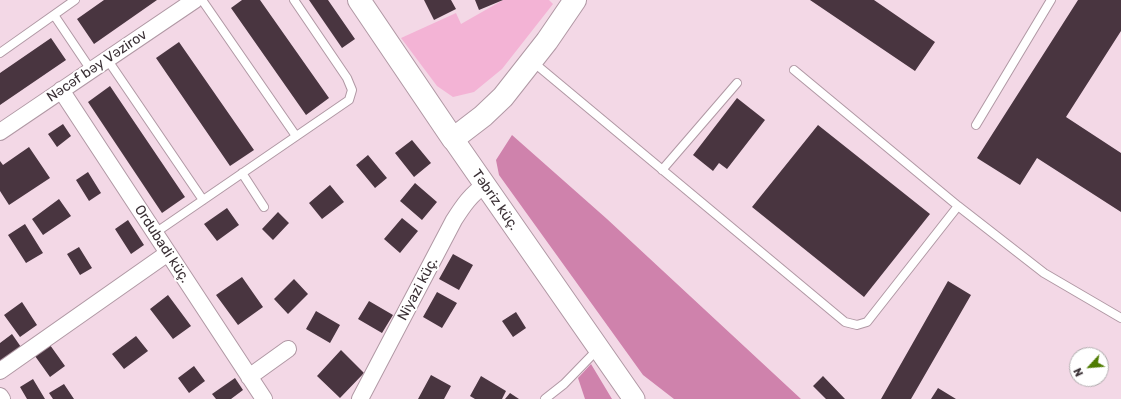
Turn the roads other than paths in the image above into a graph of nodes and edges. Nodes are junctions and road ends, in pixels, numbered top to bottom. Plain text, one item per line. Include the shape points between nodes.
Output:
1 (75, 0) edge
2 (194, 0) edge
3 (202, 0) edge
4 (294, 0) edge
5 (359, 0) edge
6 (575, 0) edge
7 (1051, 0) edge
8 (54, 15) junction
9 (0, 53) edge
10 (108, 58) junction
11 (532, 62) junction
12 (91, 70) junction
13 (794, 70) dead end
14 (737, 83) dead end
15 (61, 90) junction
16 (976, 125) dead end
17 (0, 132) edge
18 (296, 136) junction
19 (453, 139) junction
20 (662, 170) junction
21 (242, 173) junction
22 (485, 185) junction
23 (203, 200) junction
24 (958, 206) junction
25 (264, 207) dead end
26 (154, 233) junction
27 (168, 253) junction
28 (1121, 318) edge
29 (598, 348) junction
30 (288, 349) dead end
31 (0, 371) edge
32 (249, 376) junction
33 (0, 396) edge
34 (2, 399) edge
35 (264, 399) edge
36 (360, 399) edge
37 (545, 399) edge
38 (634, 399) edge

1 - 8 lane
2 - 10 street, Nəcəf bəy Vəzirov
3 - 18 lane
4 - 18 lane via 347,78 352,90 349,100
5 - 19 main road, Təbriz küç.
6 - 11 main road
7 - 16 lane
8 - 9 lane
8 - 12 lane
10 - 12 street, Nəcəf bəy Vəzirov
10 - 23 lane
11 - 19 main road via 503,97
11 - 20 lane
12 - 15 street, Nəcəf bəy Vəzirov
13 - 24 lane
14 - 20 lane
15 - 17 street, Nəcəf bəy Vəzirov
15 - 26 street, Ordubadi küç.
18 - 21 lane
19 - 22 street, Təbriz küç.
20 - 24 lane via 844,322 857,325 867,322
21 - 23 lane
21 - 25 lane
22 - 29 street, Təbriz küç.
22 - 36 street, Niyazi küç. via 471,196 454,220
23 - 26 lane
24 - 28 lane via 1044,273
26 - 27 street, Ordubadi küç.
27 - 31 street
27 - 32 street, Ordubadi küç.
29 - 37 lane via 564,384
29 - 38 street, Təbriz küç.
30 - 32 street
32 - 35 street, Ordubadi küç.
33 - 34 street

